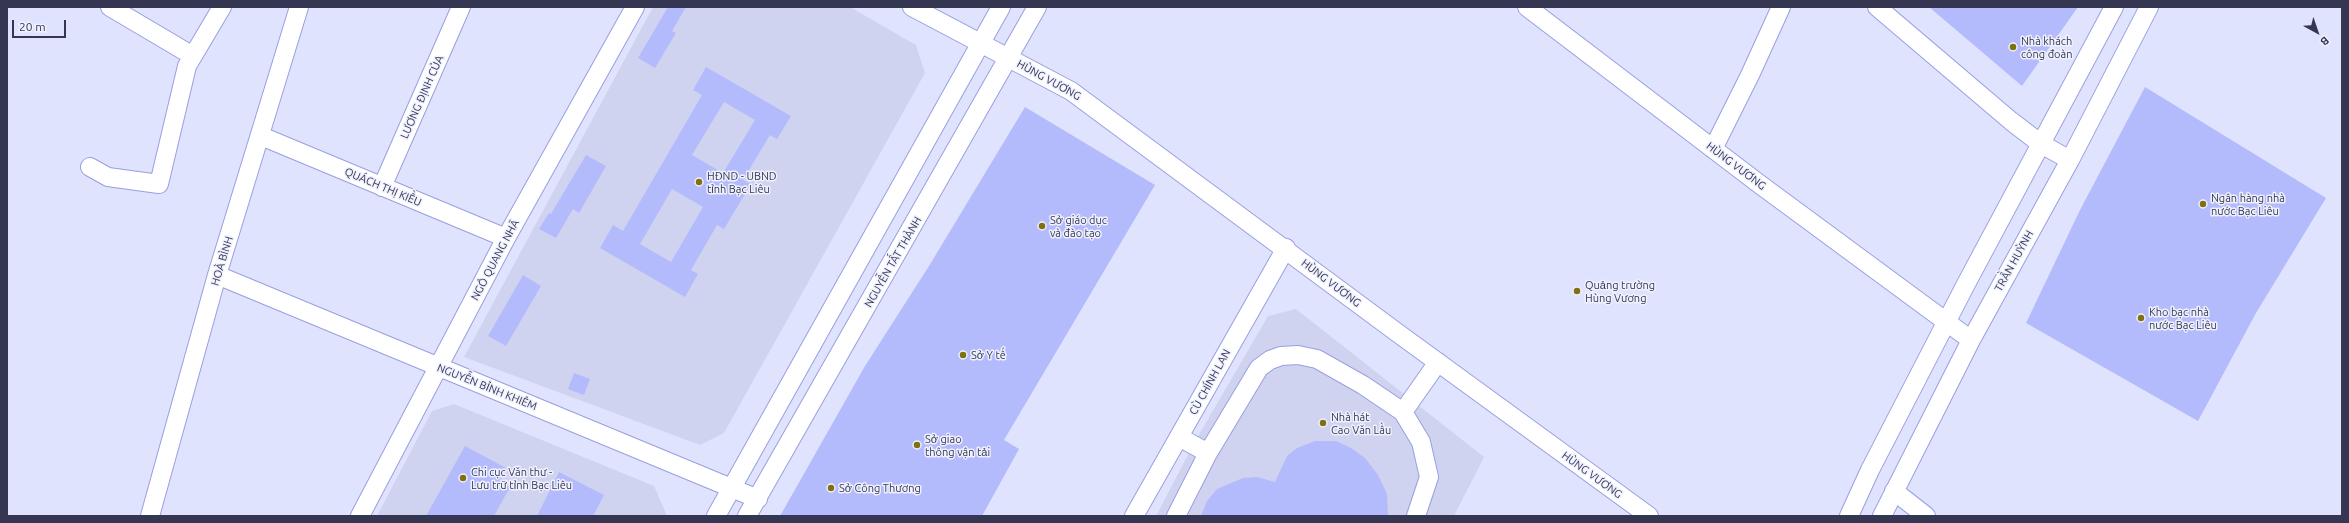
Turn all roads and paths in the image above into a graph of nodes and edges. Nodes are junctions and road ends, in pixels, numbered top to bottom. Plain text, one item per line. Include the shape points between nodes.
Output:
1 (110, 7) edge
2 (222, 7) edge
3 (299, 7) edge
4 (461, 7) edge
5 (635, 7) edge
6 (912, 7) edge
7 (1001, 7) edge
8 (1037, 7) edge
9 (1527, 7) edge
10 (1781, 7) edge
11 (1877, 7) edge
12 (2114, 7) edge
13 (2149, 7) edge
14 (980, 43) junction
15 (193, 56) junction
16 (1008, 58) junction
17 (261, 136) junction
18 (2041, 144) junction
19 (1712, 149) junction
20 (2070, 160) junction
21 (90, 167) dead end
22 (382, 187) junction
23 (506, 238) junction
24 (1286, 248) junction
25 (862, 256) junction
26 (888, 270) junction
27 (217, 275) junction
28 (1947, 323) junction
29 (1971, 340) junction
30 (1438, 362) junction
31 (440, 367) junction
32 (1403, 412) junction
33 (1178, 437) junction
34 (1208, 453) junction
35 (733, 488) junction
36 (1894, 491) junction
37 (758, 499) junction
38 (150, 516) edge
39 (360, 516) edge
40 (716, 516) edge
41 (748, 516) edge
42 (1134, 516) edge
43 (1176, 516) edge
44 (1416, 516) edge
45 (1649, 516) edge
46 (1848, 516) edge
47 (1882, 516) edge
48 (1926, 516) edge

1 - 15 street
2 - 15 street
3 - 17 street, HOÀ BÌNH
4 - 22 street, LƯƠNG ĐỊNH CỦA
5 - 23 street, NGÔ QUANG NHÃ
6 - 14 street, HÙNG VƯƠNG
7 - 14 street
8 - 16 street, NGUYỄN TẤT THÀNH
9 - 19 street, HÙNG VƯƠNG
10 - 19 street
11 - 18 street
12 - 18 street
13 - 20 street, TRẦN HUỲNH
14 - 16 street, HÙNG VƯƠNG
14 - 25 street
15 - 21 street via 187,66 159,184 108,177
16 - 24 street, HÙNG VƯƠNG via 1071,90
16 - 26 street, NGUYỄN TẤT THÀNH
17 - 22 street, QUÁCH THỊ KIỀU
17 - 27 street, HOÀ BÌNH
18 - 20 street
18 - 28 street
19 - 28 street, HÙNG VƯƠNG
20 - 29 street, TRẦN HUỲNH
22 - 23 street, QUÁCH THỊ KIỀU
23 - 31 street, NGÔ QUANG NHÃ
24 - 30 street, HÙNG VƯƠNG
24 - 33 street, CÙ CHÍNH LAN
25 - 26 street
25 - 35 street
26 - 37 street, NGUYỄN TẤT THÀNH
27 - 31 street, NGUYỄN BỈNH KHIÊM
27 - 38 street, HOÀ BÌNH
28 - 29 street, HÙNG VƯƠNG
28 - 46 street
29 - 36 street, TRẦN HUỲNH
30 - 32 street
30 - 45 street, HÙNG VƯƠNG
31 - 35 street, NGUYỄN BỈNH KHIÊM
31 - 39 street, NGÔ QUANG NHÃ
32 - 34 street via 1363,384 1316,359 1298,355 1281,356 1259,368
32 - 44 street via 1421,442 1429,477
33 - 34 street
33 - 42 street, CÙ CHÍNH LAN
34 - 43 street
35 - 37 street, NGUYỄN BỈNH KHIÊM
35 - 40 street
36 - 47 street, TRẦN HUỲNH
36 - 48 street
37 - 41 street, NGUYỄN TẤT THÀNH

